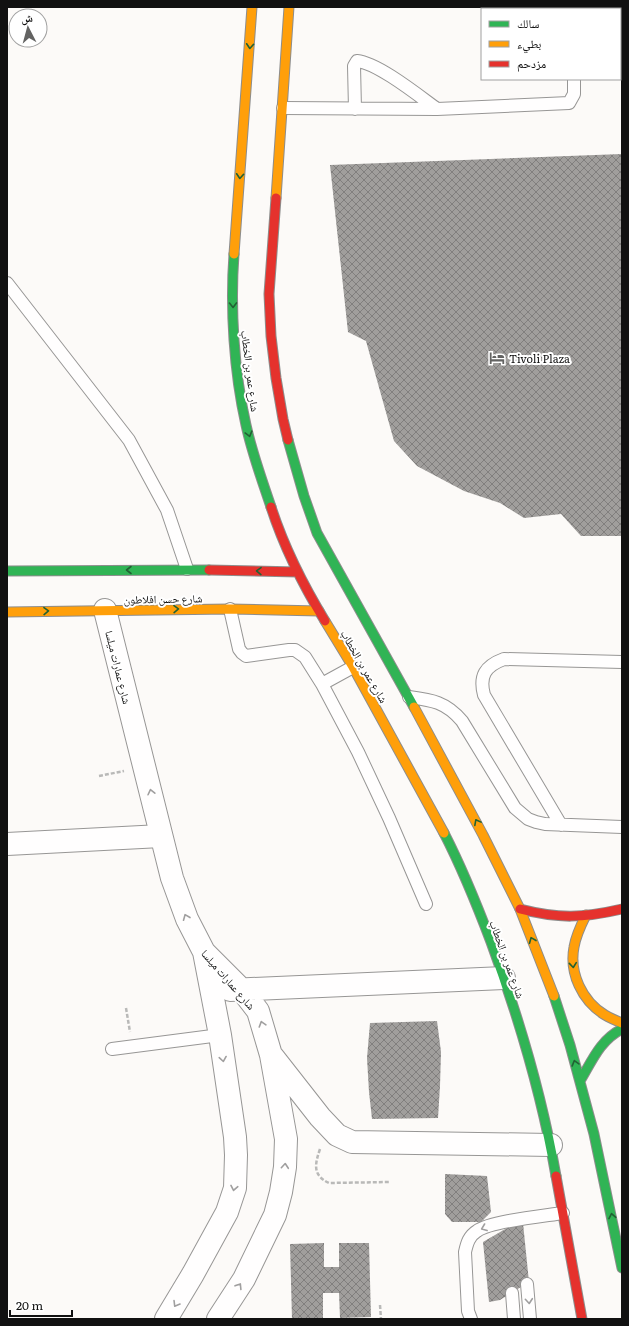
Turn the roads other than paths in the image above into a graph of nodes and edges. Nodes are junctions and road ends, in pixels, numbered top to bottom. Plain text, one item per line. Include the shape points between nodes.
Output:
1 (252, 7) edge
2 (288, 7) edge
3 (574, 80) edge
4 (283, 108) junction
5 (355, 109) junction
6 (437, 109) junction
7 (7, 283) edge
8 (187, 569) junction
9 (7, 571) edge
10 (298, 572) junction
11 (230, 609) junction
12 (105, 610) junction
13 (319, 611) junction
14 (7, 612) edge
15 (622, 662) edge
16 (353, 667) junction
17 (322, 684) junction
18 (409, 697) junction
19 (561, 825) junction
20 (622, 827) edge
21 (161, 836) junction
22 (7, 844) edge
23 (426, 904) dead end
24 (520, 909) junction
25 (622, 909) edge
26 (586, 915) junction
27 (204, 952) junction
28 (504, 978) junction
29 (241, 989) junction
30 (211, 991) junction
31 (622, 1023) edge
32 (622, 1030) edge
33 (220, 1035) junction
34 (112, 1049) dead end
35 (271, 1055) junction
36 (580, 1081) junction
37 (551, 1145) junction
38 (563, 1213) junction
39 (622, 1268) edge
40 (527, 1284) dead end
41 (512, 1293) dead end
42 (166, 1319) edge
43 (218, 1319) edge
44 (472, 1319) edge
45 (514, 1319) edge
46 (530, 1319) edge
47 (582, 1319) edge

1 -> 10 street, شارع عمر بن الخطاب via 233,271 234,332 246,426 272,511
2 - 4 street, شارع عمر بن الخطاب
3 - 6 lane via 574,94 570,102
4 - 5 lane
4 - 18 street, شارع عمر بن الخطاب via 269,294 272,343 283,419 317,534
5 - 6 lane
5 - 6 lane via 354,66 357,60 375,67
7 - 8 lane via 129,440 167,510
8 -> 9 street
10 -> 8 street
10 - 13 street, شارع عمر بن الخطاب
12 -> 11 street, شارع حسن افلاطون
11 - 13 street, شارع حسن افلاطون
11 - 17 lane via 242,654 251,657 295,650 305,657
14 -> 12 street, شارع حسن افلاطون
21 -> 12 street, شارع عمارات ميلسا
13 - 16 street, شارع عمر بن الخطاب
15 - 19 lane via 504,659 495,662 483,676 484,695
16 - 17 lane
16 - 28 street, شارع عمر بن الخطاب via 445,835
17 - 23 lane via 358,752
18 - 19 lane via 447,706 462,721 518,811 536,822
24 -> 18 street, شارع عمر بن الخطاب
19 - 20 lane
21 - 22 street
27 -> 21 street, شارع عمارات ميلسا via 187,919 172,878
24 - 26 street via 564,917
36 -> 24 street, شارع عمر بن الخطاب via 556,1001
25 - 26 street
26 -> 31 street via 574,941 572,955 577,982 592,1006 603,1015
27 - 29 street, شارع عمارات ميلسا
27 - 30 street
28 - 29 street
28 - 37 street, شارع عمر بن الخطاب via 528,1054
29 - 30 street
35 -> 29 street, شارع عمارات ميلسا via 258,1011
30 - 33 street
32 - 36 street via 614,1033 602,1045
33 - 34 lane
33 -> 42 street via 235,1137 235,1188 227,1212
35 - 37 street via 320,1118 337,1135 352,1142
43 -> 35 street, شارع عمارات ميلسا via 244,1279 275,1214 281,1192 286,1139
39 -> 36 street, شارع عمر بن الخطاب via 596,1141
37 - 38 street, شارع عمر بن الخطاب
38 -> 44 lane via 505,1226 483,1227 471,1236 465,1252 468,1311
38 - 47 street, شارع عمر بن الخطاب
40 -> 46 lane
41 - 45 lane

